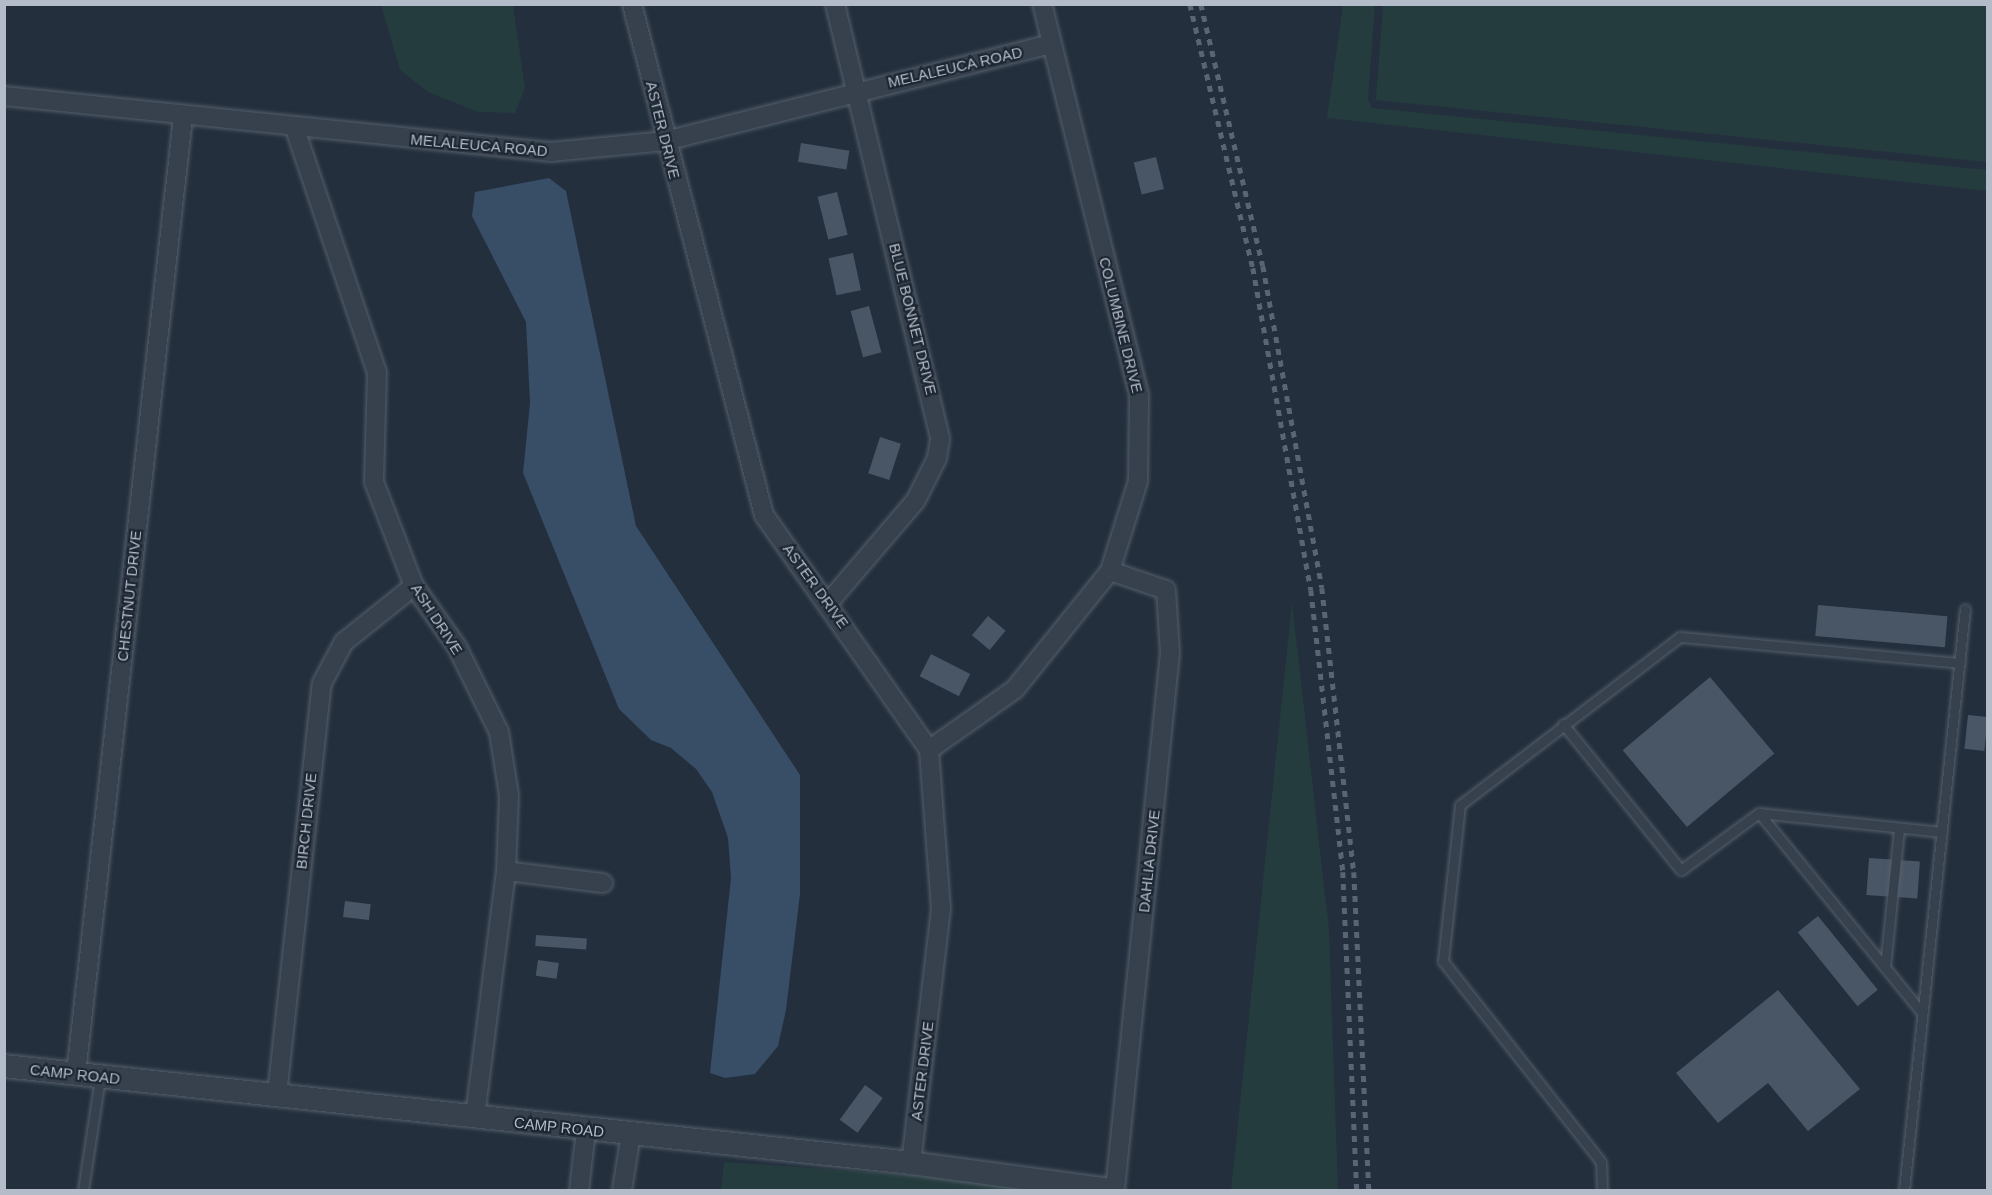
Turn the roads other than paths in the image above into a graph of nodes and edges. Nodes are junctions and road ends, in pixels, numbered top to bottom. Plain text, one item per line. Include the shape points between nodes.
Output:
1 (632, 4) edge
2 (835, 4) edge
3 (1042, 4) edge
4 (1051, 44) junction
5 (856, 90) junction
6 (4, 96) edge
7 (183, 117) junction
8 (295, 129) junction
9 (665, 141) junction
10 (1110, 571) junction
11 (414, 586) junction
12 (829, 602) junction
13 (1965, 609) dead end
14 (1960, 663) junction
15 (1563, 724) junction
16 (929, 750) junction
17 (1759, 813) junction
18 (1899, 828) junction
19 (1942, 832) junction
20 (506, 871) junction
21 (603, 883) dead end
22 (1885, 968) junction
23 (1922, 1013) junction
24 (4, 1066) edge
25 (76, 1074) junction
26 (100, 1077) junction
27 (277, 1095) junction
28 (475, 1118) junction
29 (586, 1130) junction
30 (631, 1134) junction
31 (911, 1163) junction
32 (83, 1191) edge
33 (579, 1191) edge
34 (622, 1191) edge
35 (1114, 1191) edge
36 (1602, 1191) edge
37 (1904, 1191) edge

1 - 9 street, ASTER DRIVE
2 - 5 street, BLUE BONNET DRIVE
3 - 4 street, COLUMBINE DRIVE
4 - 5 street, MELALEUCA ROAD
4 - 10 street, COLUMBINE DRIVE via 1139,395 1138,481
5 - 9 street, MELALEUCA ROAD
5 - 12 street, BLUE BONNET DRIVE via 940,438 938,458 915,500
6 - 7 street, MELALEUCA ROAD
7 - 8 street, MELALEUCA ROAD
7 - 25 street, CHESTNUT DRIVE
8 - 9 street, MELALEUCA ROAD via 551,152
8 - 11 street, ASH DRIVE via 378,372 374,482
9 - 12 street, ASTER DRIVE via 764,515
10 - 16 street, COLUMBINE DRIVE via 1015,689
10 - 35 street, DAHLIA DRIVE via 1166,590 1170,653
11 - 20 street, ASH DRIVE via 457,647 499,732 508,796
11 - 27 street, BIRCH DRIVE via 344,642 322,683
12 - 16 street, ASTER DRIVE
13 - 14 lane
14 - 15 lane via 1680,637
14 - 19 lane
15 - 17 lane via 1681,870
15 - 36 lane via 1460,805 1443,961 1601,1162
16 - 31 street, ASTER DRIVE via 941,908
17 - 18 lane
17 - 22 lane
18 - 19 lane
18 - 22 lane
19 - 23 lane
20 - 21 street
20 - 28 street, ASH DRIVE
22 - 23 lane
23 - 37 lane
24 - 25 street, CAMP ROAD
25 - 26 street, CAMP ROAD
26 - 27 street, CAMP ROAD
26 - 32 lane
27 - 28 street, CAMP ROAD
28 - 29 street, CAMP ROAD
29 - 30 street, CAMP ROAD
29 - 33 street
30 - 31 street, CAMP ROAD
30 - 34 street
31 - 35 street, CAMP ROAD

